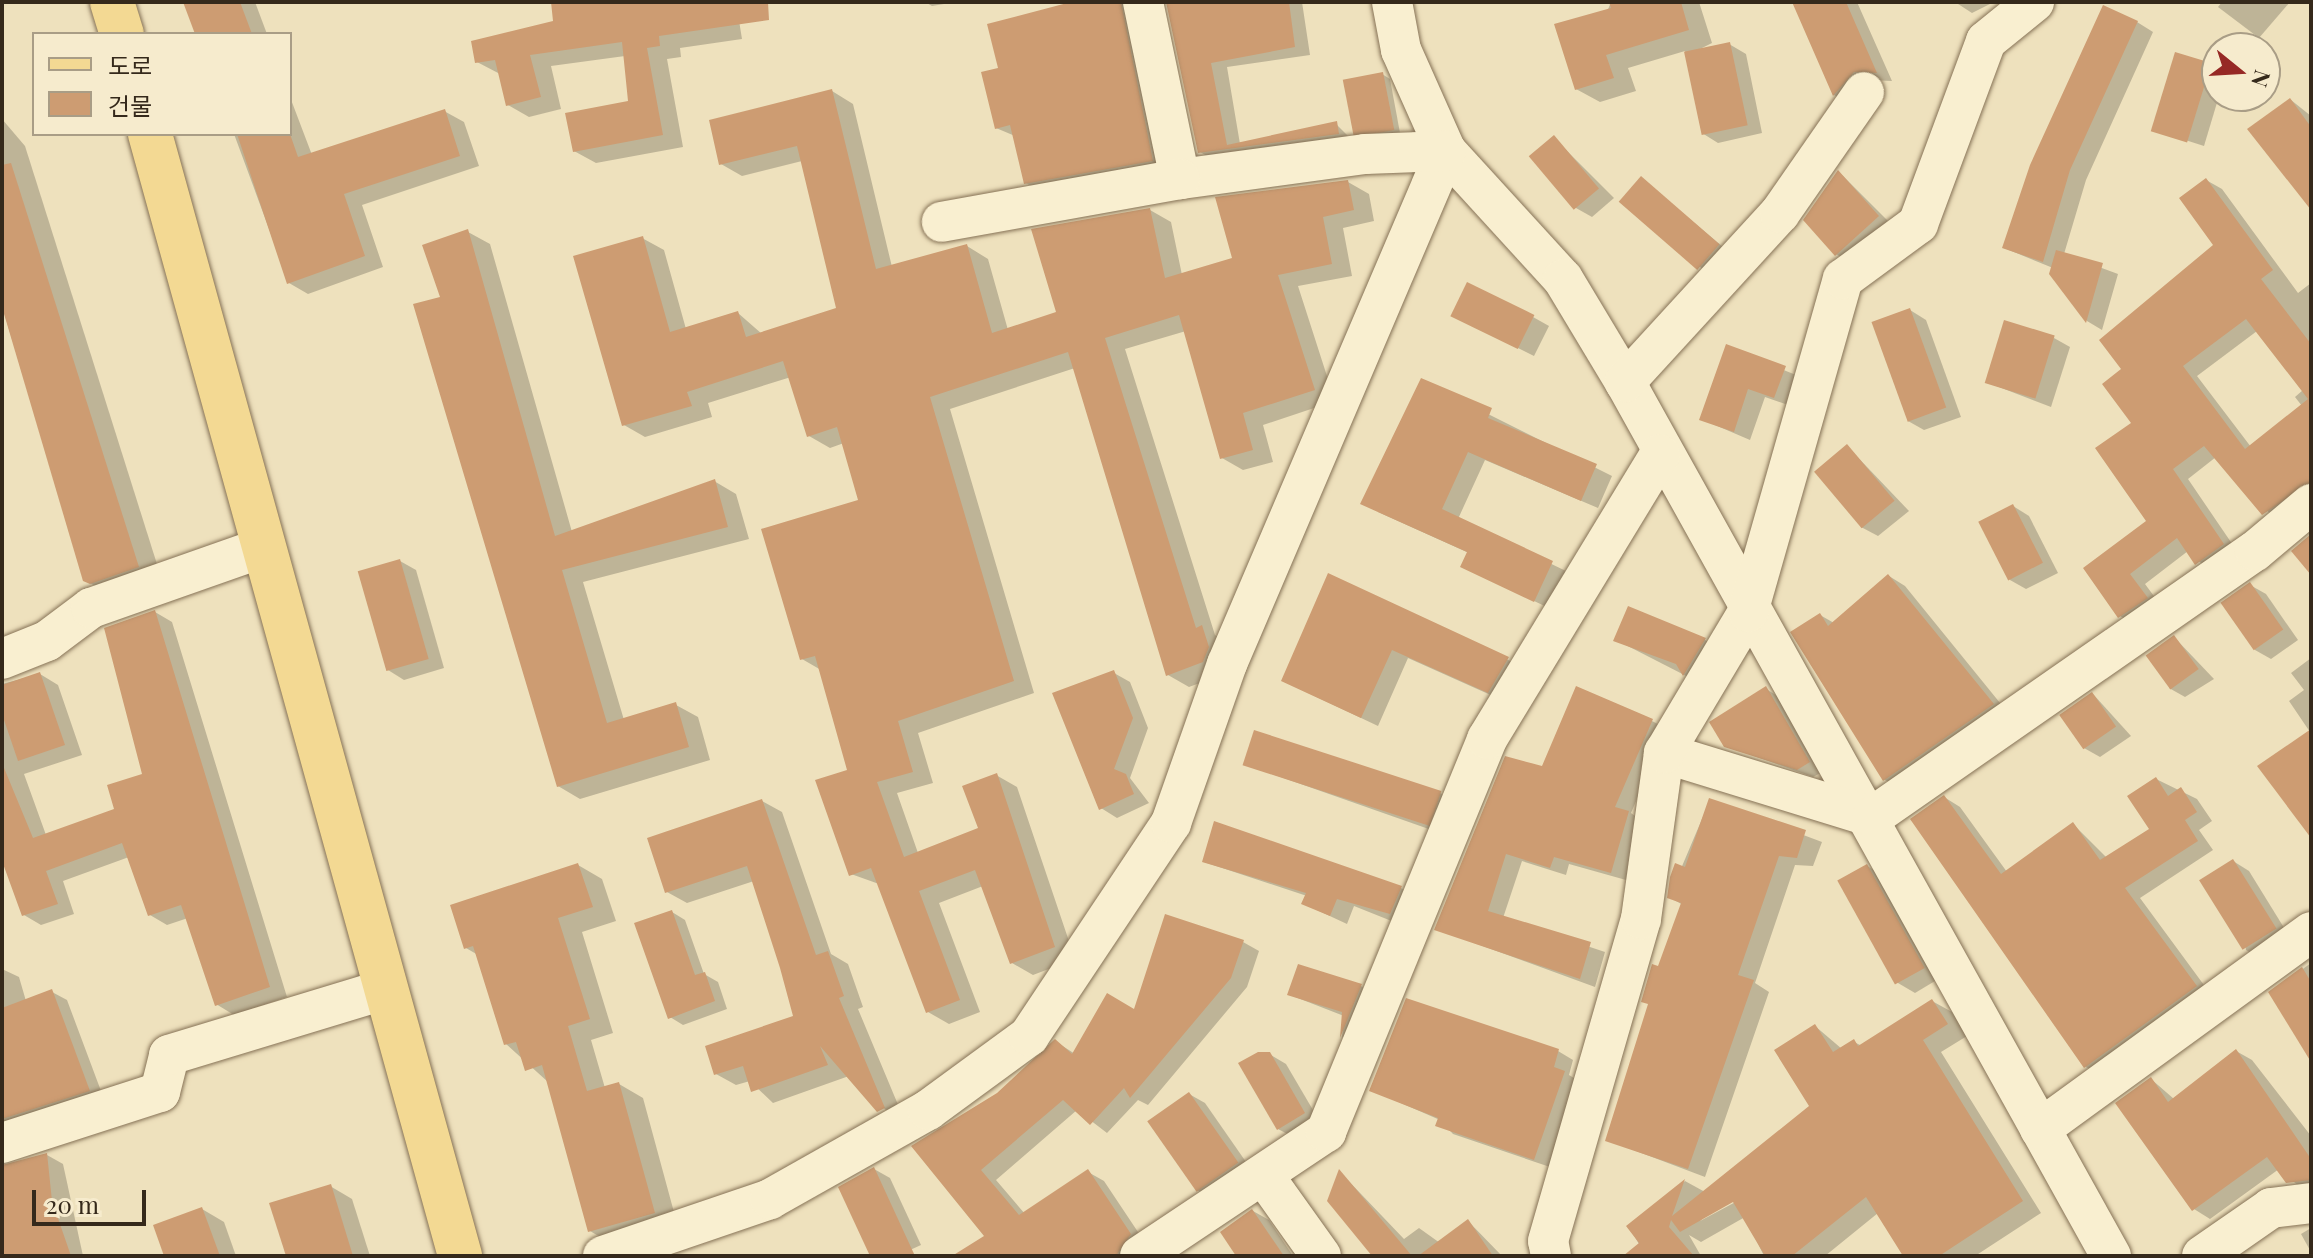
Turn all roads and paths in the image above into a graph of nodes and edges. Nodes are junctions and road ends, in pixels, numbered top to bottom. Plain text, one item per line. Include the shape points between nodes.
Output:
1 (112, 2) edge
2 (1143, 2) edge
3 (1392, 2) edge
4 (2034, 2) edge
5 (121, 32) edge
6 (1864, 92) dead end
7 (151, 136) edge
8 (1446, 151) junction
9 (1180, 179) junction
10 (942, 222) dead end
11 (1625, 382) junction
12 (1660, 454) junction
13 (2311, 504) edge
14 (264, 547) junction
15 (1748, 612) junction
16 (2, 659) edge
17 (1664, 753) junction
18 (1872, 817) junction
19 (2311, 932) edge
20 (386, 989) junction
21 (2040, 1129) junction
22 (2, 1143) edge
23 (1264, 1176) junction
24 (2311, 1203) edge
25 (460, 1256) edge
26 (603, 1256) edge
27 (1140, 1256) edge
28 (1321, 1256) edge
29 (1551, 1256) edge
30 (2111, 1256) edge
31 (2202, 1256) edge

1 - 5 main road
2 - 9 street
3 - 8 street via 1401,50
4 - 15 street via 1986,41 1918,224 1843,279
6 - 11 street via 1780,213
7 - 14 main road
8 - 9 street via 1365,154
8 - 11 street via 1563,279
8 - 26 street via 1227,664 1171,823 1029,1036 928,1110 770,1199
9 - 10 street
11 - 12 street
12 - 15 street
12 - 23 street via 1487,739 1338,1111 1326,1132
13 - 18 street via 2255,551
14 - 16 street via 91,608 47,641
14 - 20 main road
15 - 17 street
15 - 18 street
17 - 18 street
17 - 29 street via 1641,919 1548,1241
18 - 21 street
19 - 21 street
20 - 22 street via 169,1055 160,1092
20 - 25 main road
21 - 30 street
23 - 27 street
23 - 28 street
24 - 31 street via 2271,1208

